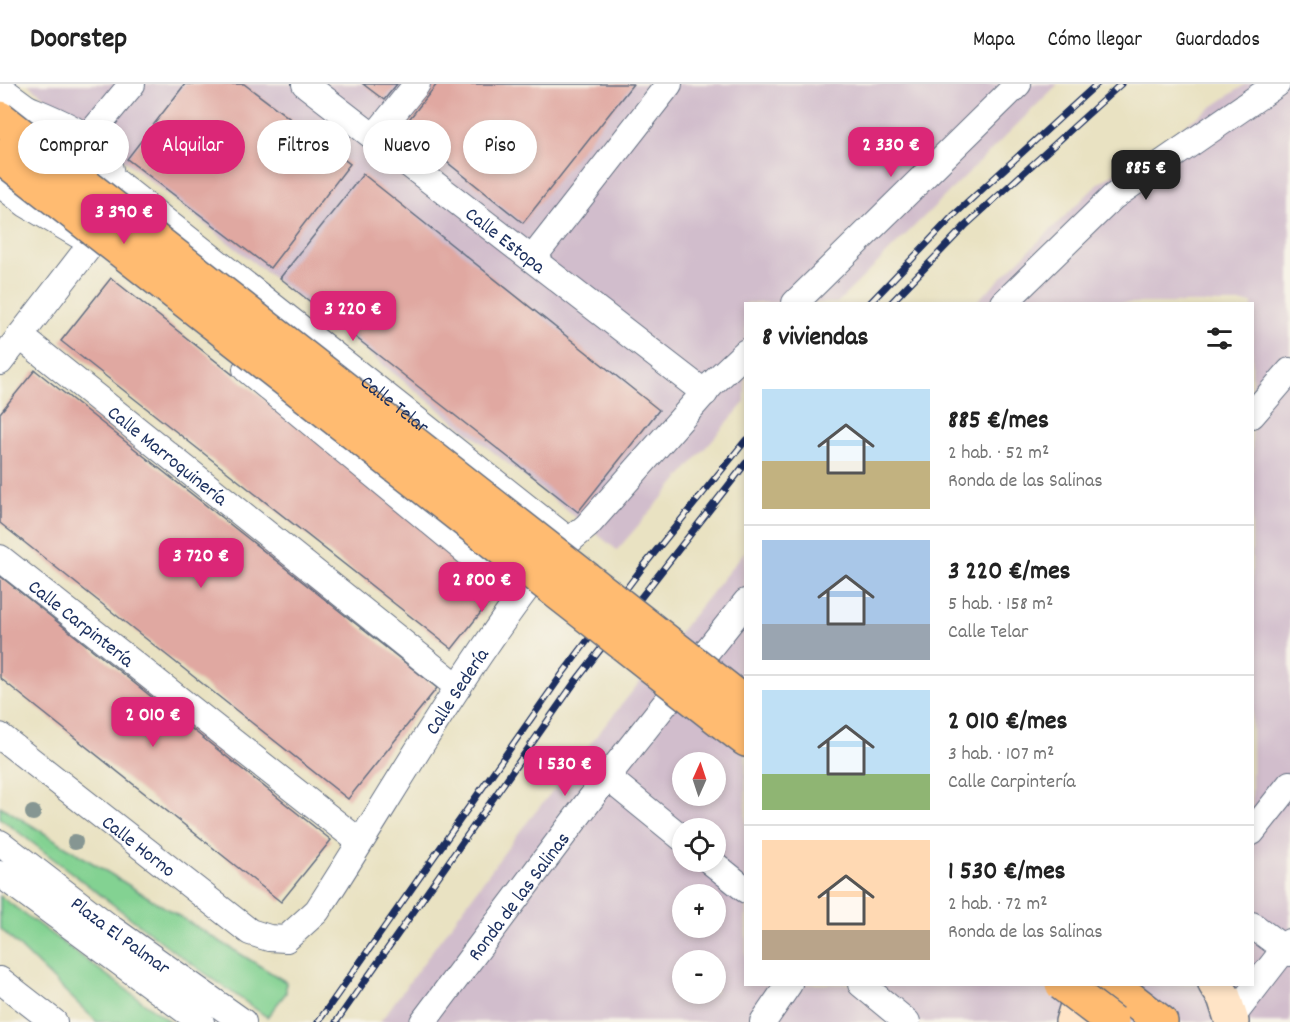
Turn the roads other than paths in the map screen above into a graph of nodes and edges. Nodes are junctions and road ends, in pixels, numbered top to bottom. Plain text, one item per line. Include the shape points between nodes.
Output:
1 (132, 84) edge
2 (305, 84) edge
3 (417, 84) edge
4 (669, 84) edge
5 (1017, 84) edge
6 (1277, 84) edge
7 (1283, 84) edge
8 (0, 88) edge
9 (1290, 90) edge
10 (14, 113) edge
11 (43, 120) edge
12 (102, 120) edge
13 (388, 120) edge
14 (0, 129) edge
15 (363, 129) edge
16 (0, 156) edge
17 (111, 174) edge
18 (422, 174) edge
19 (111, 178) junction
20 (0, 184) edge
21 (93, 243) junction
22 (531, 259) junction
23 (796, 302) edge
24 (1005, 302) edge
25 (20, 336) junction
26 (744, 354) edge
27 (0, 362) edge
28 (1290, 371) edge
29 (705, 393) junction
30 (1254, 413) edge
31 (568, 540) junction
32 (0, 558) edge
33 (520, 596) junction
34 (744, 605) edge
35 (458, 687) junction
36 (740, 718) edge
37 (0, 736) edge
38 (608, 777) junction
39 (1290, 784) edge
40 (1254, 829) edge
41 (672, 830) edge
42 (360, 842) junction
43 (0, 843) edge
44 (724, 872) edge
45 (0, 874) edge
46 (744, 888) edge
47 (1254, 926) edge
48 (286, 939) joint
49 (1288, 948) edge
50 (0, 980) edge
51 (788, 986) edge
52 (863, 986) edge
53 (1065, 986) edge
54 (1089, 986) edge
55 (1115, 986) edge
56 (1216, 986) edge
57 (1232, 1019) edge
58 (1162, 1021) edge
59 (54, 1022) edge
60 (201, 1022) edge
61 (243, 1022) edge
62 (423, 1022) edge
63 (763, 1022) edge
64 (907, 1022) edge
65 (1072, 1022) edge
66 (1112, 1022) edge

1 - 12 street
2 - 15 street, Calle Estopa
3 - 13 street
4 - 22 street
5 - 23 street
6 - 24 street via 1113,197
7 - 9 street
8 - 10 street
10 - 11 street
10 - 14 street
10 - 36 highway, bridge
16 - 36 highway, bridge
17 - 19 street
18 - 22 street, Calle Estopa
19 - 21 street via 114,225
19 - 31 street, Calle Telar
20 - 21 street
21 - 25 street
21 - 33 street
22 - 29 street, Calle Estopa
25 - 27 street
25 - 35 street, Calle Marroquinería
26 - 29 street, Calle Sedería
28 - 30 street
29 - 31 street, Calle Sedería via 587,526
31 - 33 street, Calle Sedería
32 - 42 street, Calle Carpintería
33 - 35 street, Calle Sedería
34 - 38 street, Ronda de las Salinas
35 - 42 street, Calle Sedería
37 - 48 street, Calle Horno via 250,932 269,939
38 - 41 street
38 - 62 street, Ronda de las Salinas
39 - 40 street
42 - 48 street, Calle Sedería via 317,911
43 - 61 street, Plaza El Palmar
44 - 46 street
45 - 60 street, Plaza El Palmar
47 - 49 street
49 - 57 street
50 - 59 street
51 - 63 street
52 - 64 street
53 - 66 highway, bridge
54 - 65 street via 1079,999
55 - 58 highway
56 - 57 street

